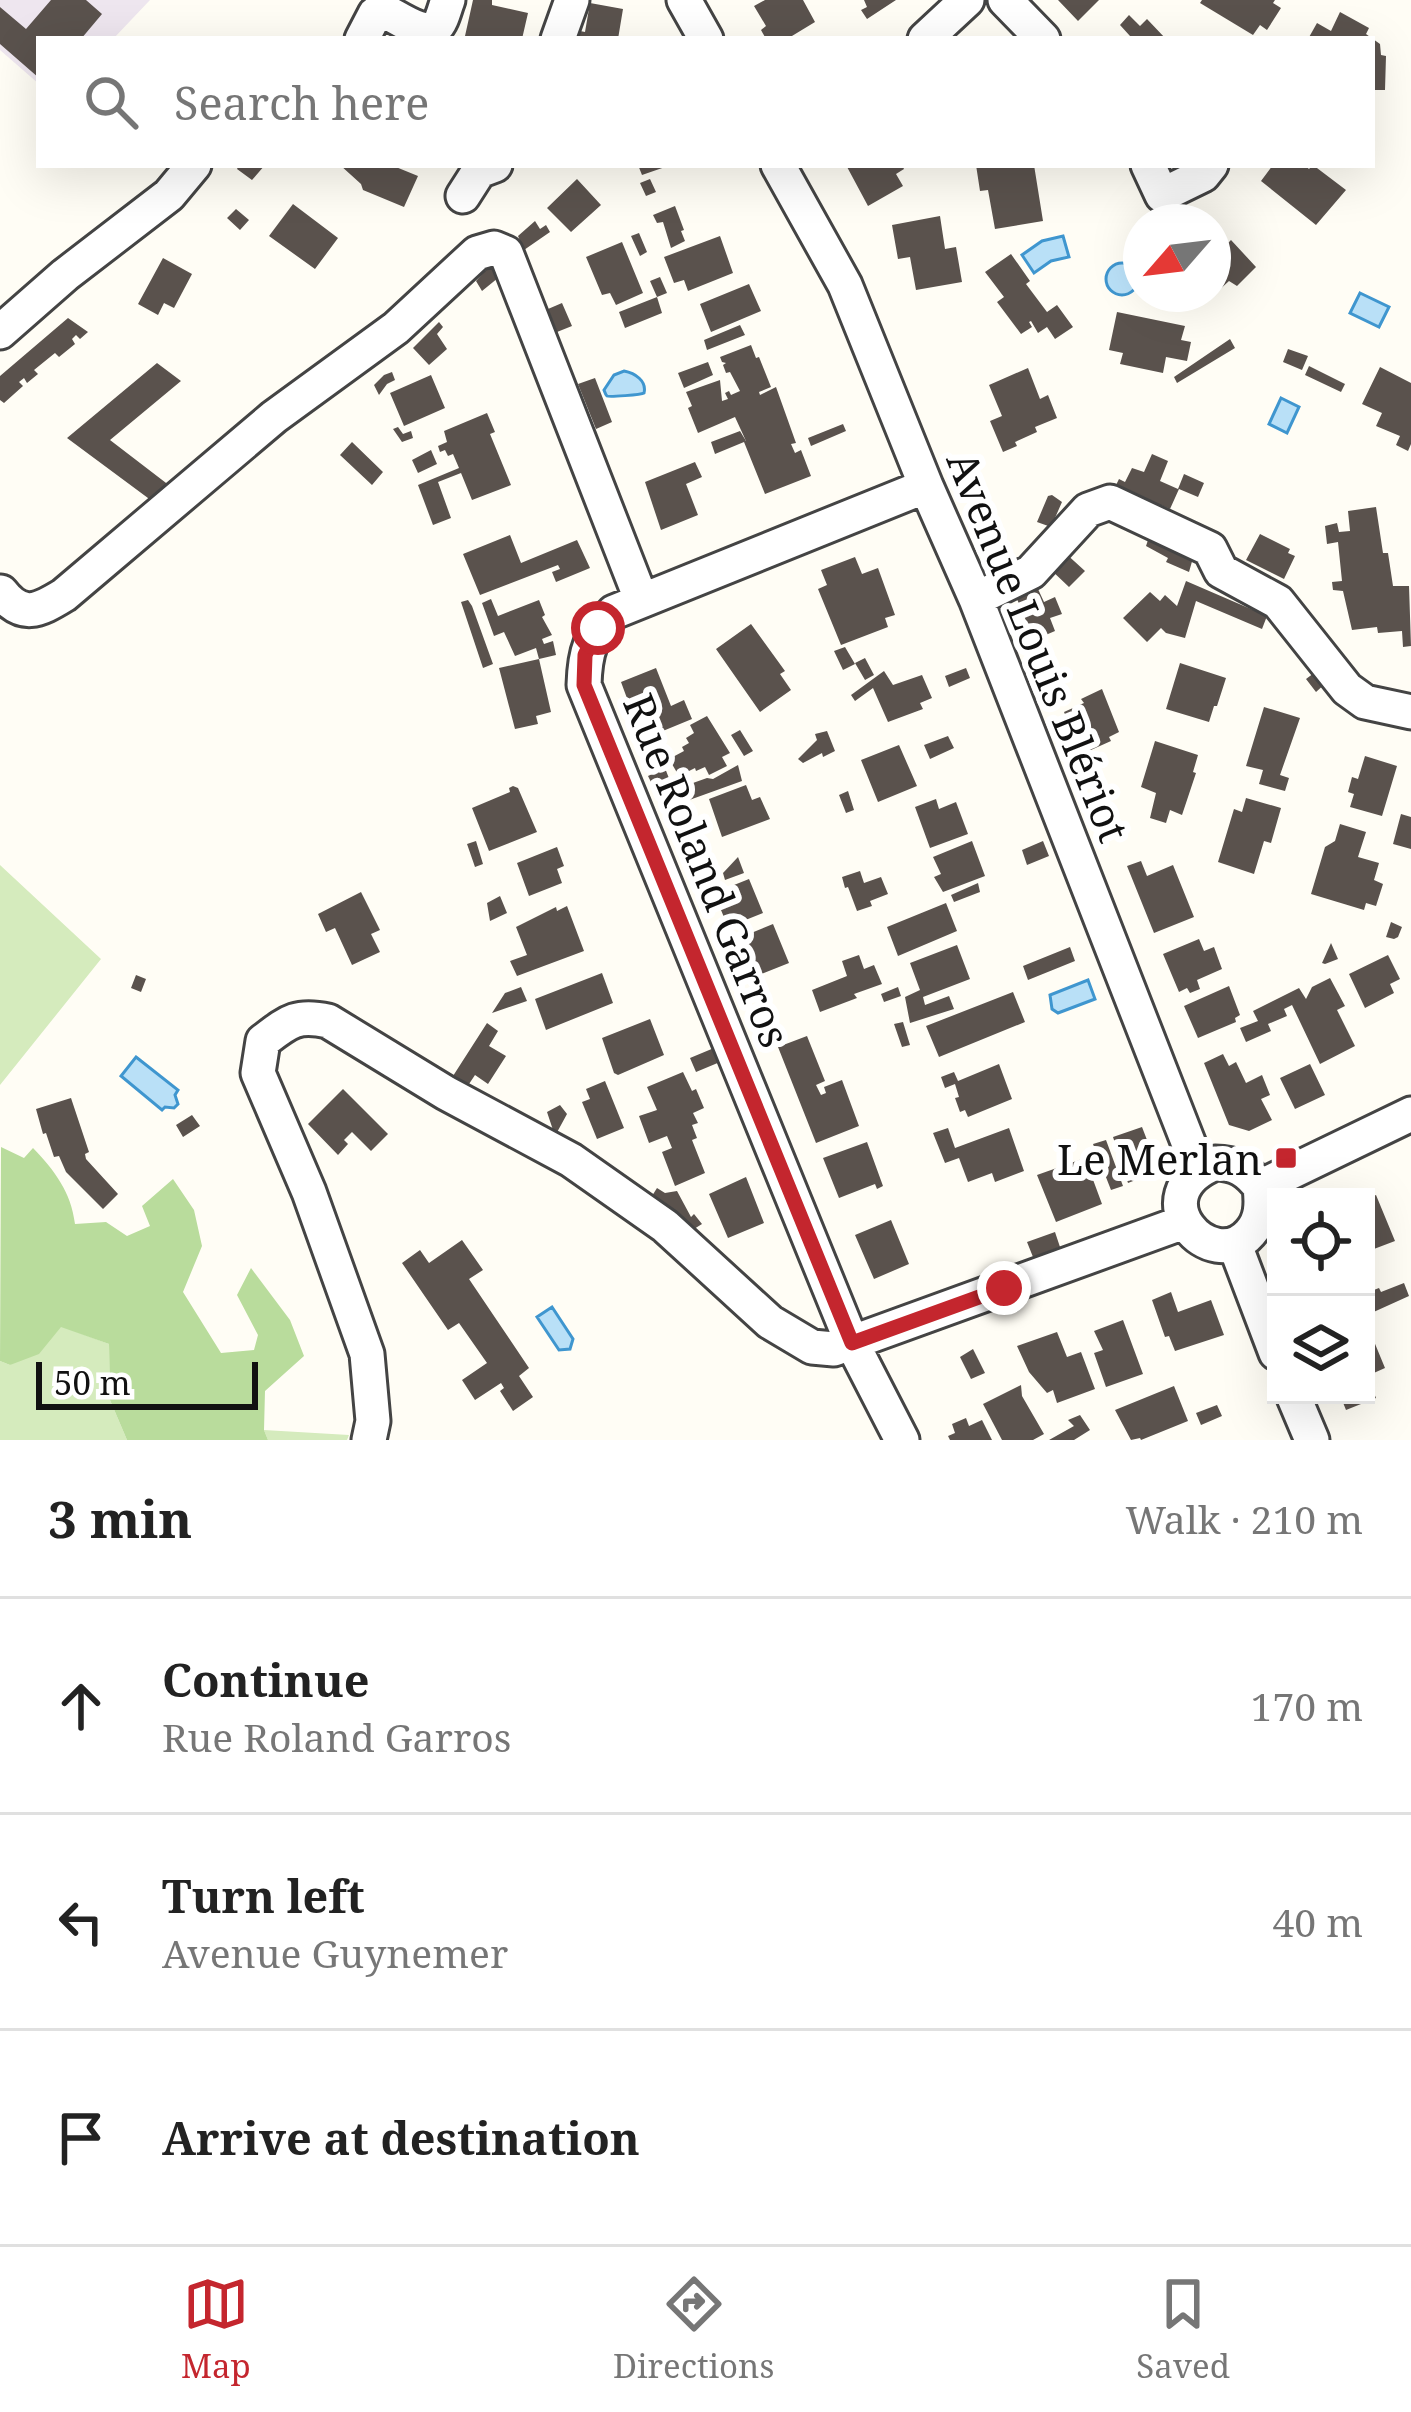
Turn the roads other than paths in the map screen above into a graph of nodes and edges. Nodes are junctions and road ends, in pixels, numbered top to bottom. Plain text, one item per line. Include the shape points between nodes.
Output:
1 (448, 0) edge
2 (572, 0) edge
3 (684, 0) edge
4 (967, 0) edge
5 (1005, 0) edge
6 (364, 36) edge
7 (559, 36) edge
8 (704, 36) edge
9 (928, 36) edge
10 (1040, 36) edge
11 (192, 168) edge
12 (487, 168) edge
13 (780, 168) edge
14 (1149, 168) edge
15 (1209, 168) edge
16 (463, 196) dead end
17 (0, 332) edge
18 (926, 486) junction
19 (1, 592) edge
20 (641, 599) junction
21 (976, 599) junction
22 (1411, 712) edge
23 (1411, 1114) edge
24 (1199, 1170) junction
25 (1260, 1187) junction
26 (1184, 1222) junction
27 (1239, 1255) junction
28 (1267, 1329) edge
29 (852, 1343) junction
30 (1297, 1404) edge
31 (369, 1440) edge
32 (902, 1440) edge
33 (1312, 1440) edge

1 - 6 street via 431,31 382,10
2 - 7 street
3 - 8 street
4 - 9 street
5 - 10 street
11 - 17 street via 170,195
12 - 16 street
13 - 18 street, Avenue Louis Blériot via 845,285
14 - 15 street via 1162,195
18 - 20 street, Rue Roland Garros
18 - 21 street, Avenue Louis Blériot
19 - 20 street via 27,610 64,595 477,253 494,248 506,253
20 - 29 street, Rue Roland Garros via 598,628 585,655 584,685
21 - 22 street via 1031,572 1088,510 1110,502 1210,549 1221,572 1278,602 1364,702
21 - 24 street, Avenue Louis Blériot
23 - 25 street
24 - 25 street via 1229,1163
24 - 26 street via 1180,1197
25 - 27 street via 1260,1216
26 - 27 street via 1199,1239
26 - 29 street
27 - 28 street
29 - 31 street via 812,1347 770,1322 665,1226 572,1160 307,1016 262,1041 258,1073 367,1354
29 - 32 street, Rue Roland Garros
30 - 33 street

